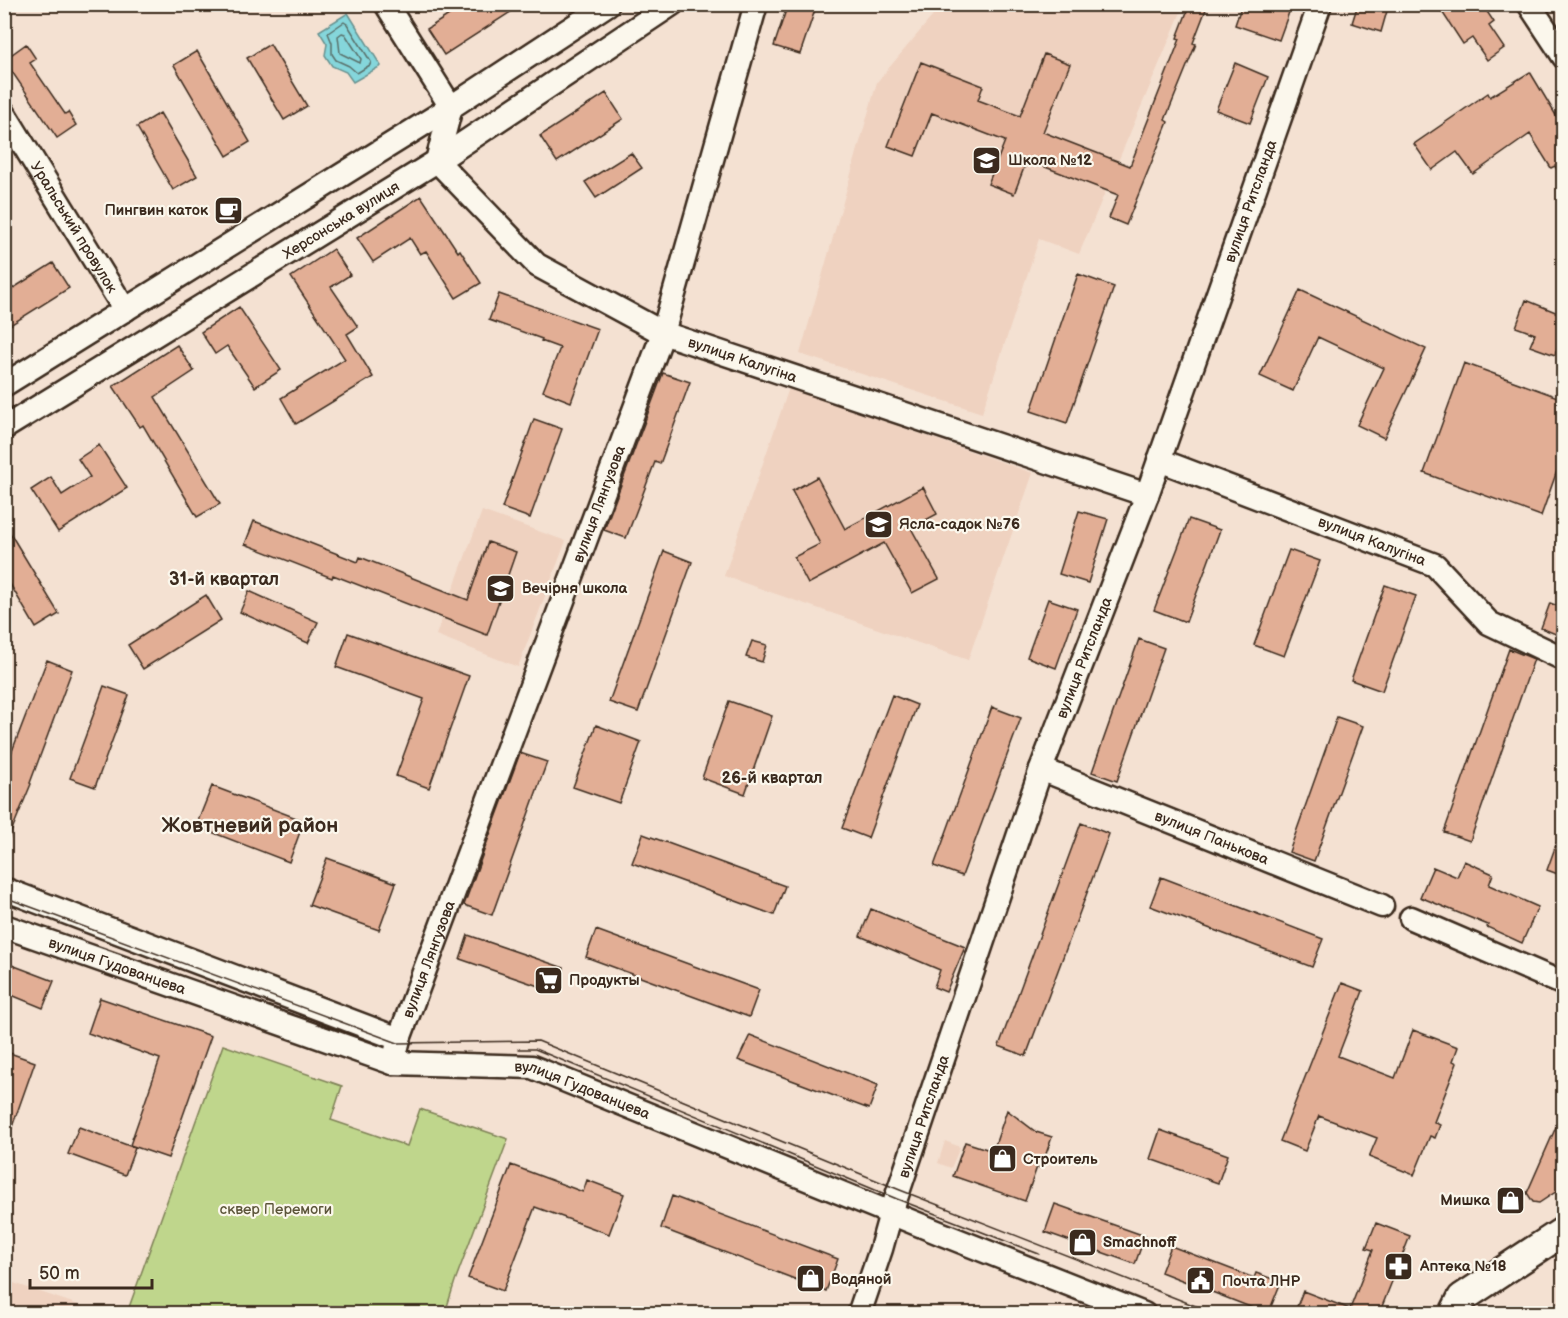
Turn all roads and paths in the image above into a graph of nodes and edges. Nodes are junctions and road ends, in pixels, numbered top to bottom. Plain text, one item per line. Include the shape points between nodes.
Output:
1 (386, 4) edge
2 (609, 4) edge
3 (672, 4) edge
4 (756, 4) edge
5 (1320, 4) edge
6 (1529, 4) edge
7 (1563, 57) edge
8 (451, 107) junction
9 (4, 113) edge
10 (437, 162) junction
11 (124, 310) junction
12 (663, 333) junction
13 (4, 385) edge
14 (4, 428) edge
15 (1159, 460) junction
16 (1147, 495) junction
17 (1563, 658) edge
18 (1041, 769) junction
19 (4, 889) edge
20 (1382, 906) dead end
21 (1411, 918) dead end
22 (4, 926) edge
23 (1563, 984) edge
24 (399, 1039) junction
25 (393, 1064) junction
26 (891, 1213) junction
27 (1563, 1232) edge
28 (859, 1314) edge
29 (1144, 1314) edge
30 (1454, 1314) edge

1 - 8 street
2 - 8 street
3 - 10 street, Херсонська вулиця
4 - 12 street, вулиця Лянгузова
5 - 15 street, вулиця Ритсланда
6 - 7 street
8 - 10 street
8 - 11 street
9 - 11 street, Уральський провулок
10 - 12 street, вулиця Калугіна via 537,265
10 - 14 street, Херсонська вулиця
11 - 13 street
12 - 16 street, вулиця Калугіна
12 - 24 street, вулиця Лянгузова
15 - 16 street, вулиця Ритсланда
15 - 17 street, вулиця Калугіна via 1435,565 1489,623
16 - 18 street, вулиця Ритсланда
18 - 20 street, вулиця Панькова
18 - 26 street, вулиця Ритсланда
19 - 24 street, вулиця Гудованцева
21 - 23 street
22 - 25 street, вулиця Гудованцева
24 - 25 street, вулиця Лянгузова
25 - 26 street, вулиця Гудованцева via 532,1067
26 - 28 street, вулиця Ритсланда
26 - 29 street, вулиця Гудованцева
27 - 30 main road via 1462,1298

